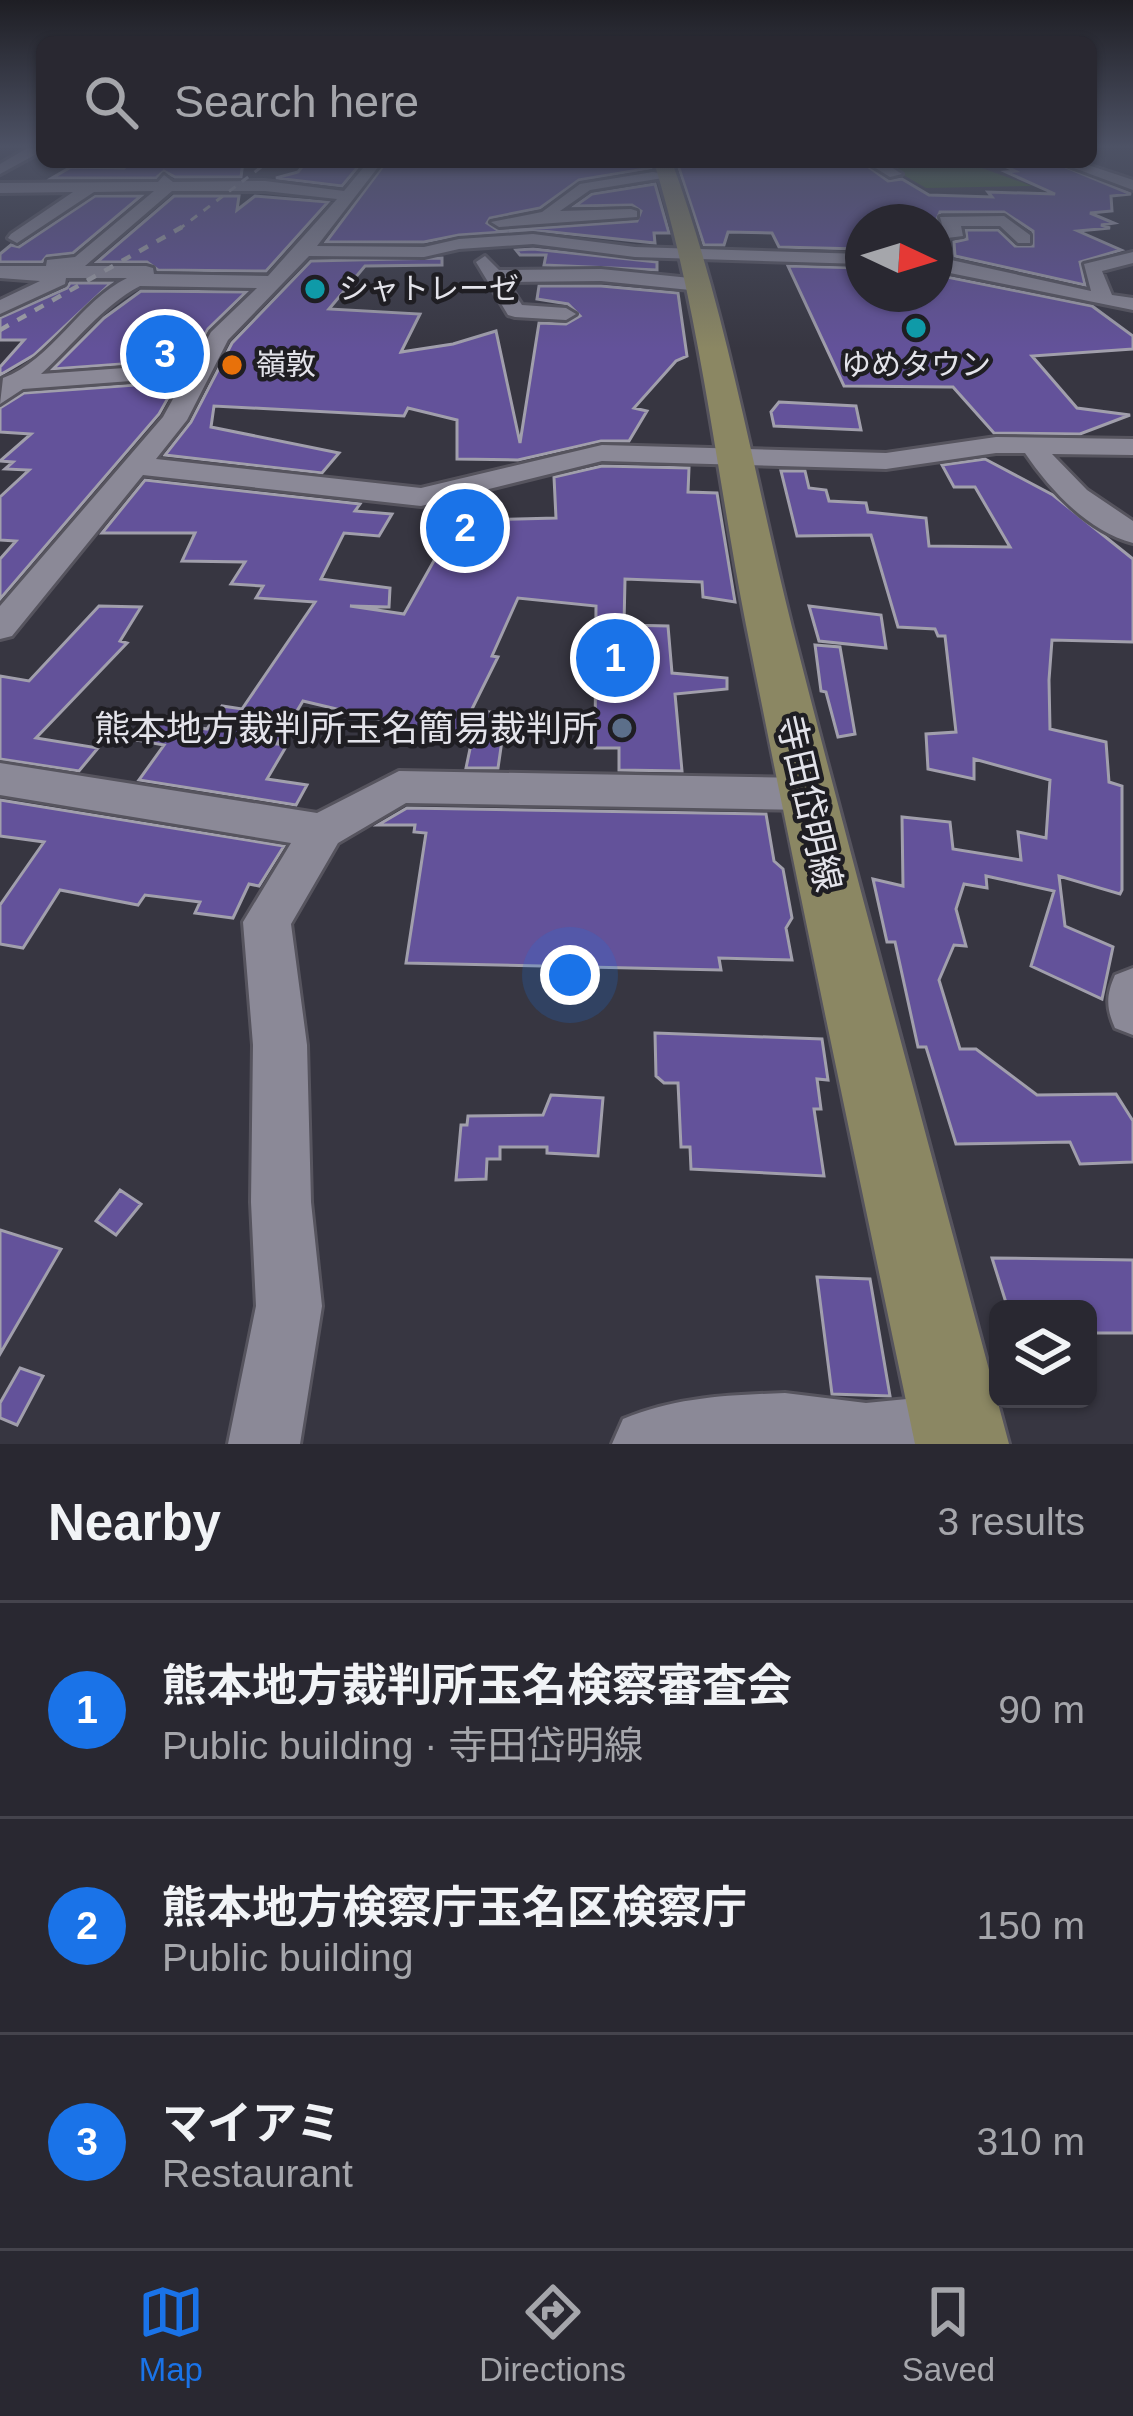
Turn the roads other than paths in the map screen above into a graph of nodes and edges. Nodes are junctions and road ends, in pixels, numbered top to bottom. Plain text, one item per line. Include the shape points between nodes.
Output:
1 (46, 214) edge
2 (135, 214) edge
3 (335, 214) edge
4 (552, 214) edge
5 (669, 214) edge
6 (547, 216) joint
7 (953, 221) edge
8 (8, 238) edge
9 (61, 238) dead end
10 (84, 238) dead end
11 (106, 238) junction
12 (1024, 239) dead end
13 (549, 241) junction
14 (456, 245) junction
15 (304, 251) junction
16 (1133, 257) edge
17 (845, 260) edge
18 (560, 262) dead end
19 (953, 265) edge
20 (697, 270) junction
21 (0, 272) edge
22 (497, 276) junction
23 (1092, 276) junction
24 (274, 279) junction
25 (1133, 279) edge
26 (1104, 299) junction
27 (1133, 304) edge
28 (0, 308) edge
29 (566, 314) dead end
30 (202, 369) junction
31 (6, 388) edge
32 (1033, 446) junction
33 (1133, 447) edge
34 (732, 460) junction
35 (135, 466) junction
36 (1133, 534) edge
37 (0, 628) edge
38 (0, 779) edge
39 (807, 794) junction
40 (322, 831) junction
41 (1133, 992) edge
42 (1133, 1011) edge
43 (960, 1436) edge
44 (264, 1444) edge
45 (648, 1444) edge

1 - 8 street
2 - 11 street
3 - 15 street
4 - 6 street
5 - 20 main road, 寺田岱明線
6 - 14 street via 480,226
7 - 12 street via 1004,221
8 - 9 street
10 - 11 street
11 - 21 street via 74,264
13 - 14 street
13 - 18 street
13 - 20 street
14 - 15 street
14 - 22 street
15 - 24 street
16 - 23 street via 1091,268
17 - 20 street
19 - 26 street
20 - 22 street
20 - 34 main road, 寺田岱明線
21 - 24 street
21 - 28 street via 58,280
22 - 29 street via 515,311
23 - 25 street
23 - 26 street
24 - 30 street via 219,337
24 - 31 street via 136,280 110,293
26 - 27 street
30 - 31 street
30 - 35 street
32 - 33 street
32 - 34 street via 886,461
32 - 36 street via 1058,483
34 - 35 street via 602,453 421,497
34 - 39 main road, 寺田岱明線
35 - 37 street
38 - 40 street
39 - 40 street via 399,787
39 - 43 main road, 寺田岱明線
40 - 44 street via 267,922 290,1306
41 - 42 street
43 - 45 street via 866,1438 785,1427

